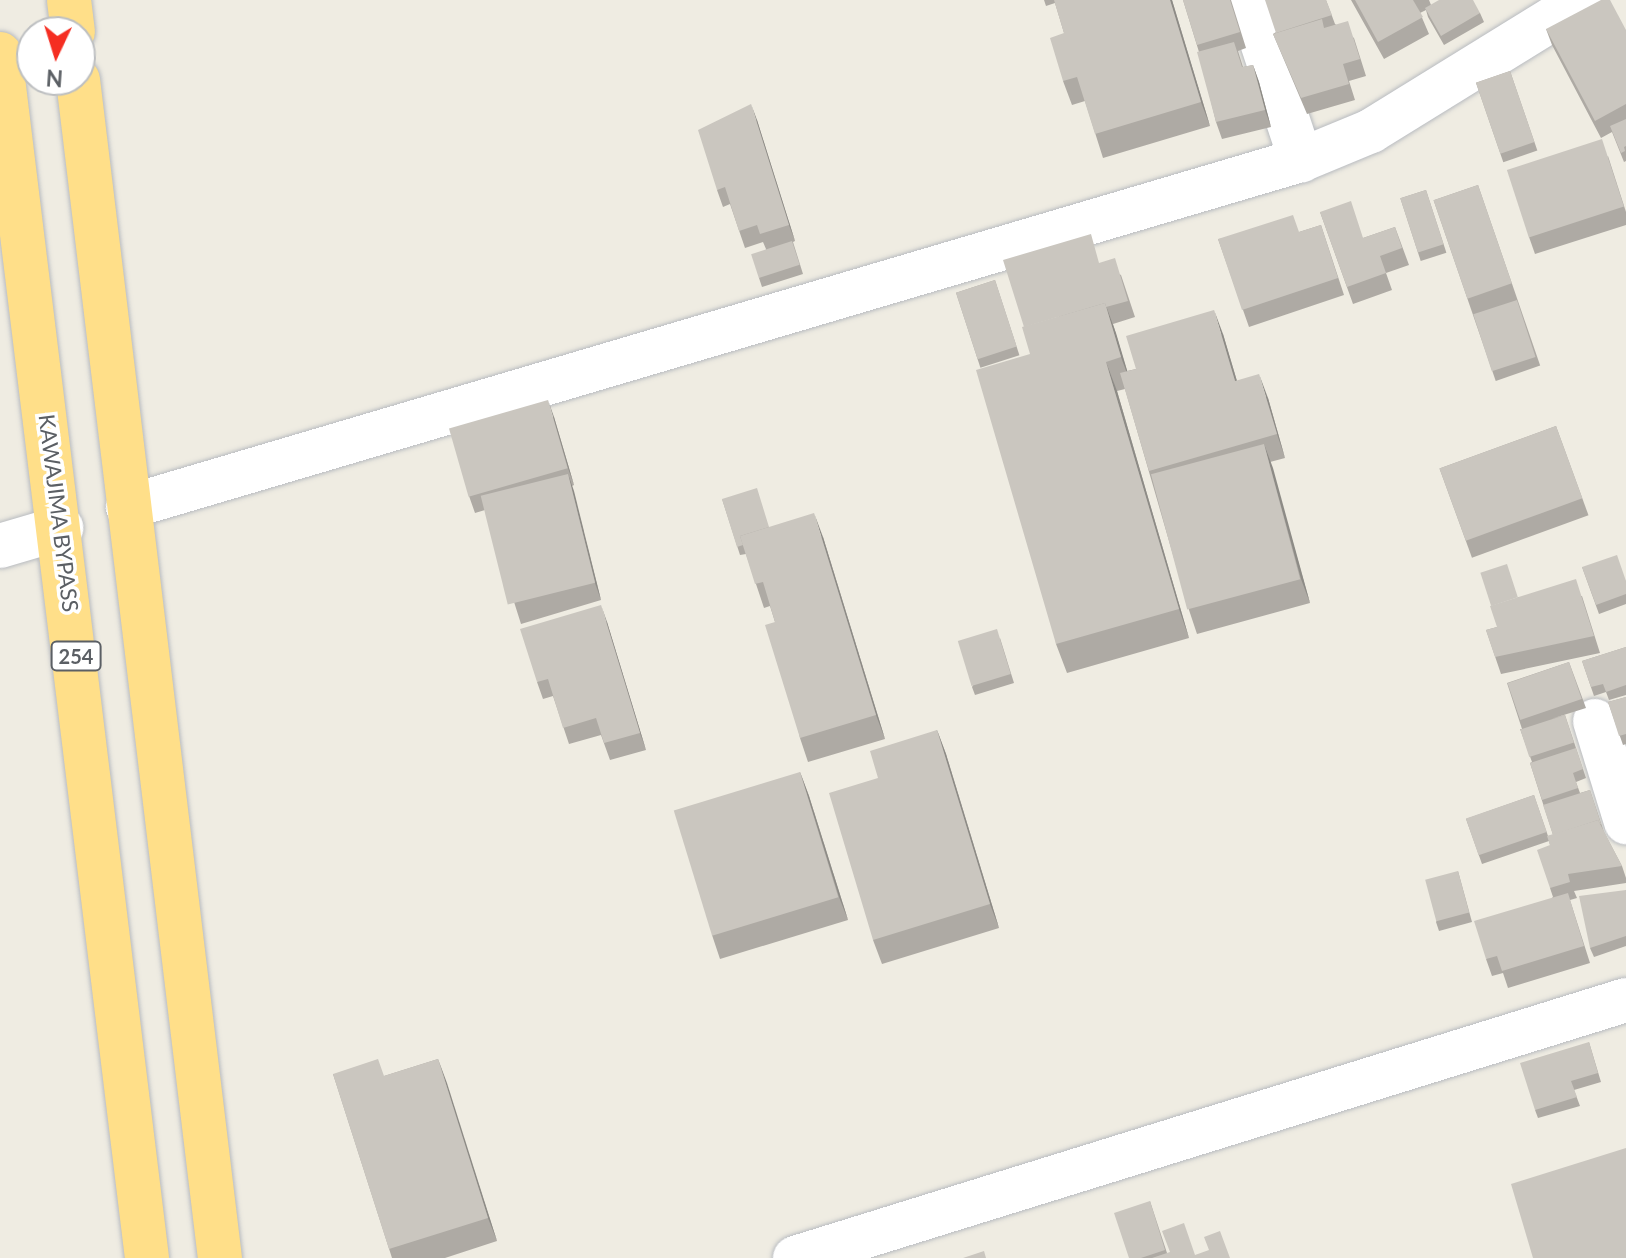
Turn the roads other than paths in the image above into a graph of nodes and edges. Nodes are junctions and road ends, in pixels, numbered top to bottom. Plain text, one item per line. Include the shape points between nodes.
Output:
1 (1248, 0) edge
2 (1583, 0) edge
3 (0, 54) edge
4 (80, 96) edge
5 (1301, 160) junction
6 (128, 507) junction
7 (61, 528) junction
8 (0, 546) edge
9 (1595, 721) dead end
10 (1626, 822) edge
11 (1626, 1000) edge
12 (147, 1258) edge
13 (220, 1258) edge
14 (795, 1258) edge

1 - 5 street
2 - 5 street via 1371,131
3 - 7 highway, KAWAJIMA BYPASS / 254
4 - 6 highway
5 - 6 street
6 - 13 highway
7 - 8 street
7 - 12 highway, KAWAJIMA BYPASS / 254
9 - 10 street
11 - 14 street

